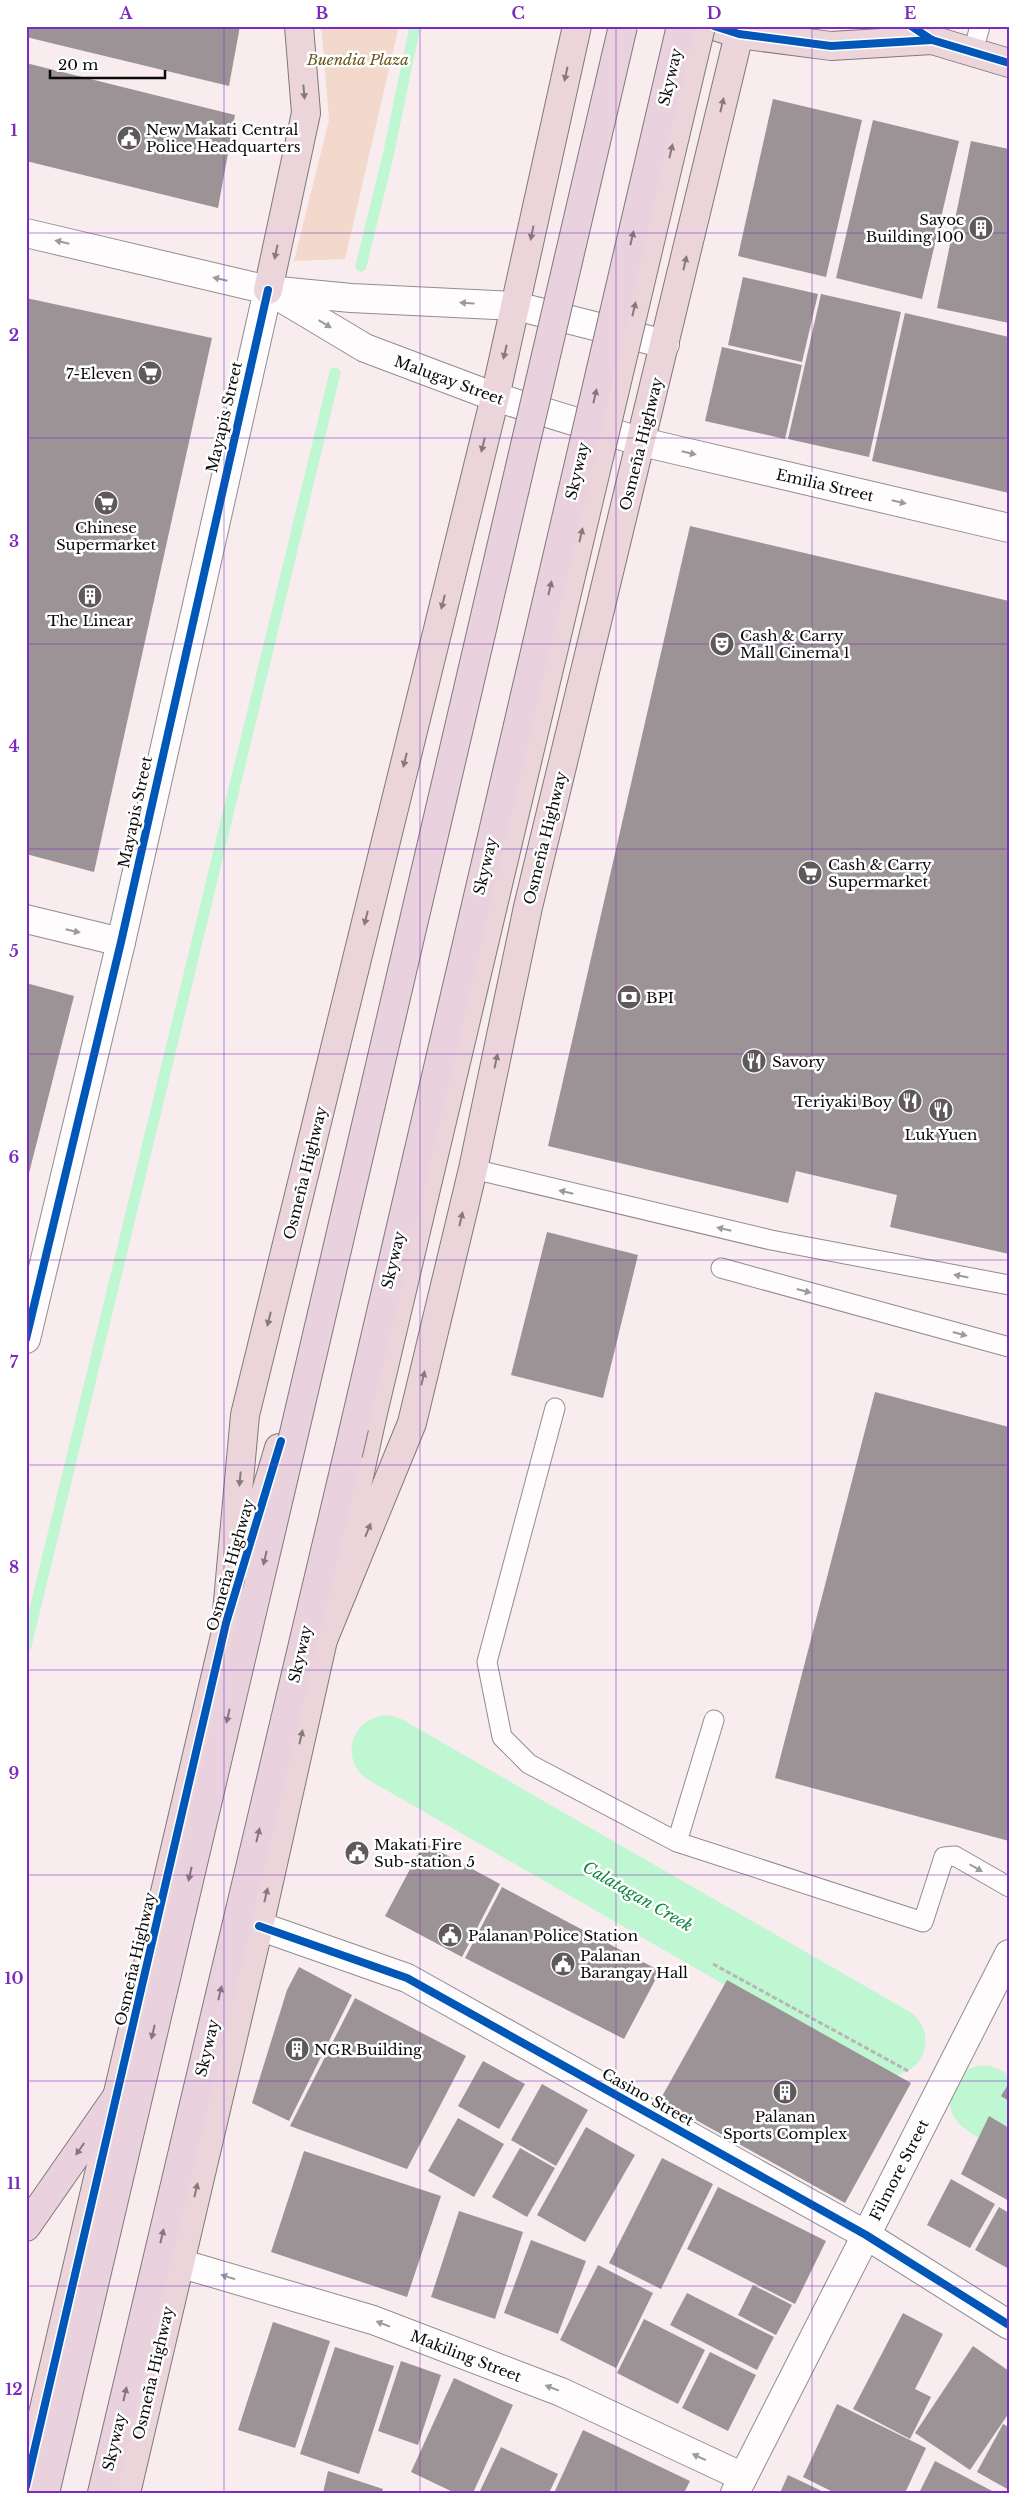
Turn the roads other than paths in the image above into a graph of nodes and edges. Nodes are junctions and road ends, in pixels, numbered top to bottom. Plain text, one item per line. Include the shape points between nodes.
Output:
1 (299, 26) edge
2 (576, 26) edge
3 (612, 26) edge
4 (623, 26) edge
5 (681, 26) edge
6 (701, 26) edge
7 (980, 26) edge
8 (732, 29) edge
9 (921, 33) edge
10 (973, 52) junction
11 (1009, 63) edge
12 (26, 233) edge
13 (268, 290) junction
14 (516, 306) junction
15 (665, 344) junction
16 (495, 398) junction
17 (642, 442) junction
18 (1009, 528) edge
19 (26, 919) edge
20 (120, 942) junction
21 (473, 1169) junction
22 (721, 1268) dead end
23 (1009, 1285) edge
24 (26, 1339) edge
25 (1009, 1347) edge
26 (555, 1408) dead end
27 (226, 1623) junction
28 (323, 1640) junction
29 (714, 1720) dead end
30 (677, 1842) junction
31 (1009, 1887) edge
32 (259, 1926) junction
33 (1009, 1954) edge
34 (118, 2095) junction
35 (26, 2226) edge
36 (866, 2235) junction
37 (179, 2263) junction
38 (1009, 2325) edge
39 (739, 2485) edge
40 (26, 2486) edge
41 (45, 2493) edge
42 (102, 2493) edge
43 (126, 2493) edge

1 -> 13 main road via 306,113
2 -> 14 main road, Osmeña Highway
3 - 27 main road, Osmeña Highway via 281,1441
4 -> 41 highway, bridge
42 -> 5 highway, Skyway, bridge
28 -> 6 main road, Osmeña Highway, bridge via 372,1417
7 - 10 lane
8 - 9 main road via 831,46
15 -> 8 main road, Osmeña Highway
9 - 10 main road
10 - 11 main road
13 -> 12 street, Malugay Street
14 -> 13 street, Malugay Street via 351,298
13 -> 16 street, Malugay Street via 366,348
13 - 20 street, Mayapis Street
14 - 15 street, Malugay Street
14 -> 16 main road, Osmeña Highway
15 - 17 main road, Osmeña Highway
16 - 17 street, Malugay Street
16 -> 27 main road, Osmeña Highway via 245,1414
17 -> 18 street, Emilia Street
21 -> 17 main road, Osmeña Highway via 528,907
19 -> 20 street
20 - 24 street, Mayapis Street
23 -> 21 lane via 771,1240
28 -> 21 main road, Osmeña Highway via 412,1423
22 -> 25 lane
26 - 30 lane via 487,1662 502,1736 529,1764
27 - 34 main road, Osmeña Highway
32 -> 28 main road, Osmeña Highway
29 - 30 lane
30 -> 31 lane via 923,1922 944,1857 955,1856
32 - 36 street, Casino Street via 407,1978
37 -> 32 main road, Osmeña Highway
33 - 36 street, Filmore Street
34 -> 35 highway
34 - 40 main road, Osmeña Highway
36 - 38 street, Casino Street
36 - 39 street, Filmore Street
39 -> 37 street, Makiling Street via 561,2392 372,2320
37 - 43 main road, Osmeña Highway

